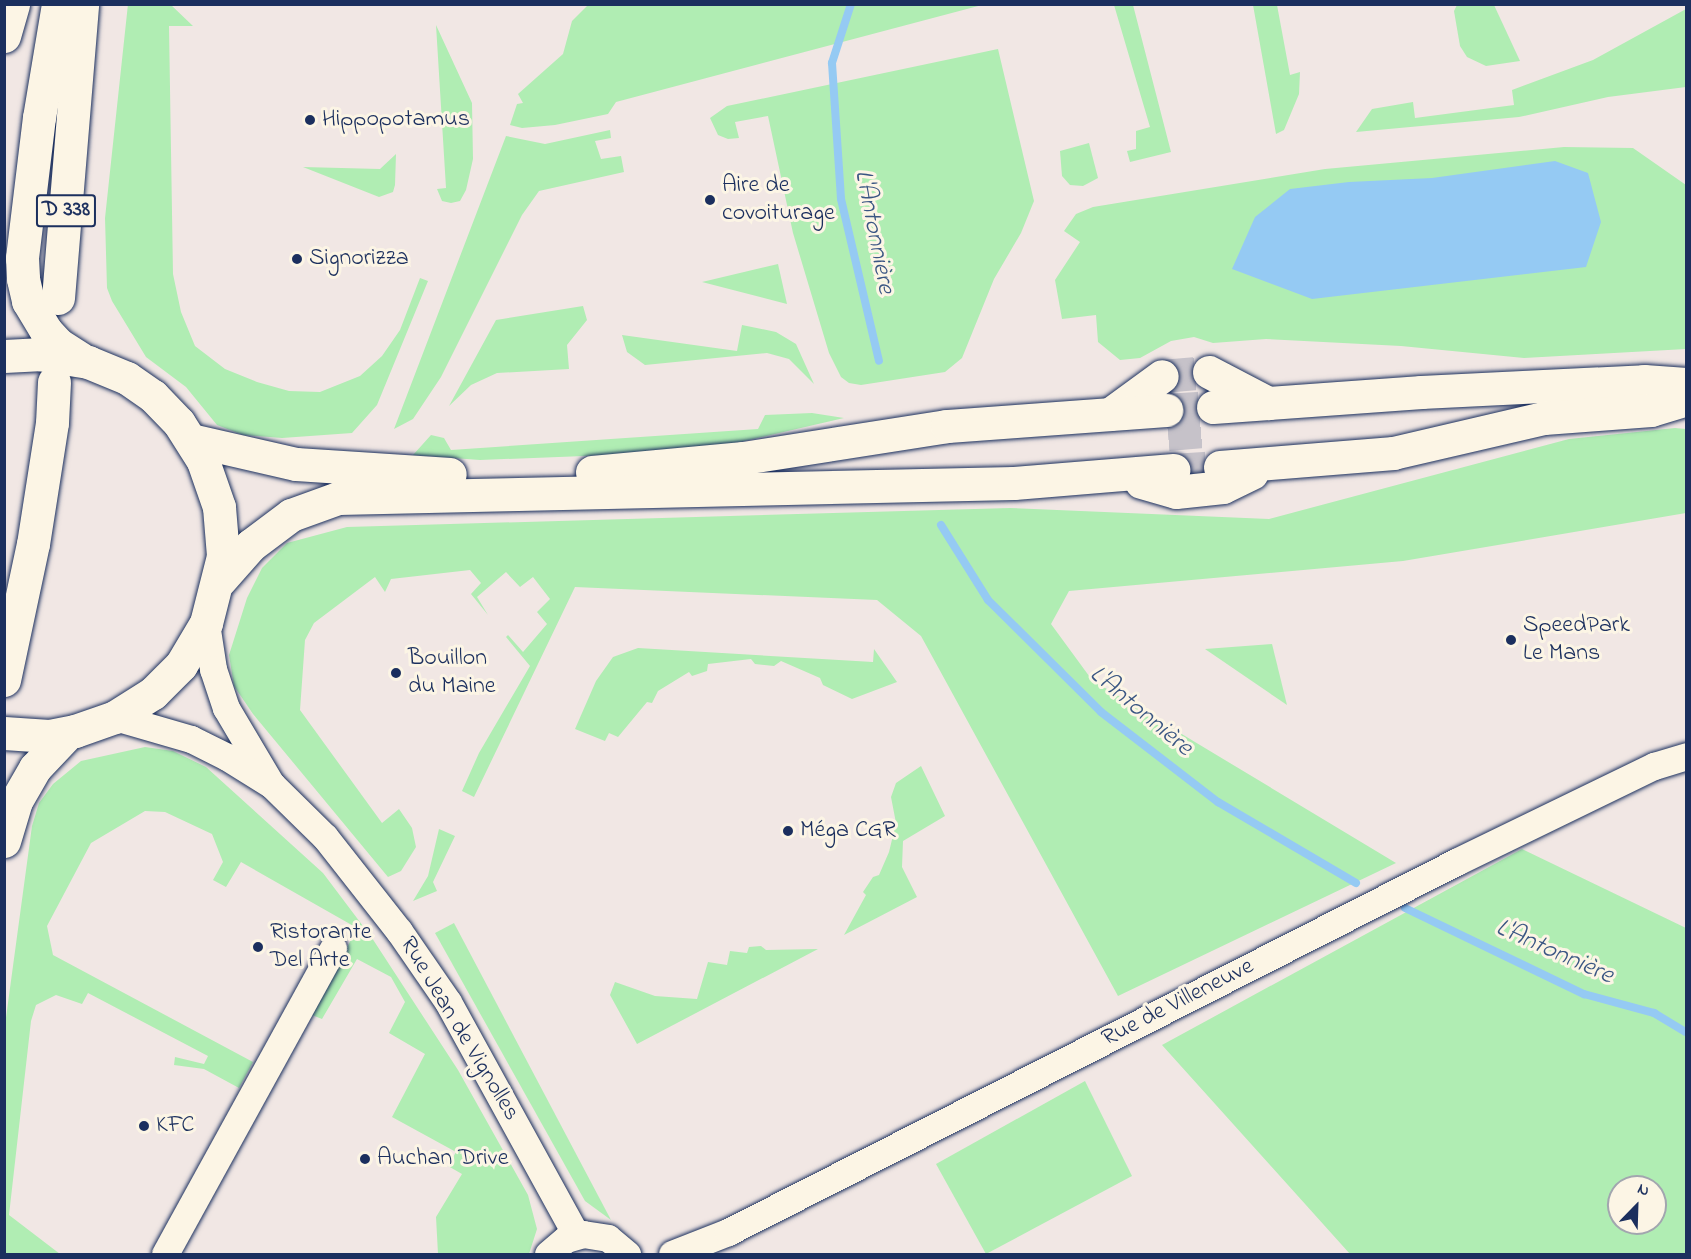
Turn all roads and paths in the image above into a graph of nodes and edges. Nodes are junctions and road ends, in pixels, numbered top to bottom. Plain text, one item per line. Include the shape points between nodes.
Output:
1 (13, 4) edge
2 (39, 4) edge
3 (58, 4) edge
4 (82, 4) edge
5 (4, 36) edge
6 (4, 214) edge
7 (58, 298) dead end
8 (4, 356) edge
9 (88, 362) junction
10 (1686, 369) edge
11 (54, 382) dead end
12 (1686, 384) edge
13 (1647, 395) junction
14 (1686, 399) edge
15 (1110, 414) junction
16 (1686, 417) edge
17 (1167, 424) junction
18 (191, 440) junction
19 (1276, 462) junction
20 (1116, 475) junction
21 (220, 580) junction
22 (206, 623) junction
23 (4, 680) edge
24 (115, 717) junction
25 (4, 733) edge
26 (68, 733) junction
27 (1686, 756) edge
28 (272, 785) junction
29 (4, 841) edge
30 (333, 948) dead end
31 (576, 1235) junction
32 (165, 1254) edge
33 (548, 1254) edge
34 (627, 1254) edge
35 (672, 1254) edge

1 - 5 main road
2 - 6 main road, D 338
3 - 9 main road, D 338 via 38,129 22,258 23,279 28,301 46,331 69,353
4 - 7 main road, D 338
8 - 9 main road via 38,354
9 - 18 main road via 140,386
10 - 13 main road
11 - 23 main road via 37,522
12 - 13 main road
13 - 14 main road
13 - 16 main road
13 - 19 main road via 1393,453
13 - 19 main road via 1268,403 1214,420
15 - 17 main road
15 - 17 main road
15 - 18 main road via 946,426 743,458 608,471 427,475 296,464
17 - 20 main road
18 - 21 main road via 213,483 219,507 223,556
19 - 20 main road via 1223,487 1176,492
20 - 21 main road via 1014,483 338,498 291,515 251,545
21 - 22 main road
22 - 24 main road via 192,649 167,680
22 - 28 street, Rue Jean de Vignolles via 213,669 226,708
24 - 26 main road
24 - 28 street, Rue Jean de Vignolles via 191,739
25 - 26 main road
26 - 29 main road via 35,768 16,801
27 - 35 street, Rue de Villeneuve via 1654,766 1456,862 728,1232
28 - 31 street, Rue Jean de Vignolles via 325,837 399,931 448,1002
30 - 32 street
31 - 33 street
31 - 34 street via 608,1238

